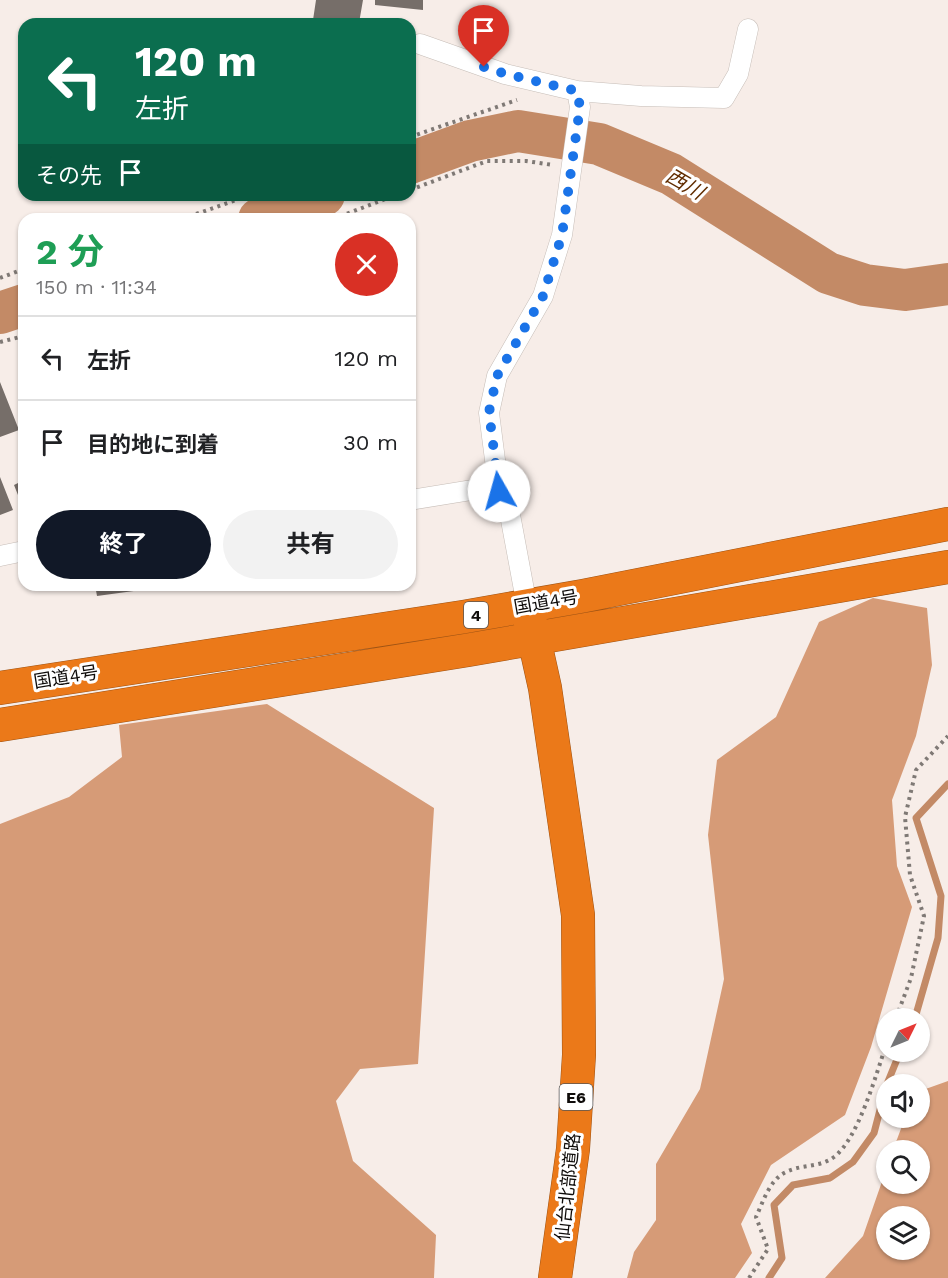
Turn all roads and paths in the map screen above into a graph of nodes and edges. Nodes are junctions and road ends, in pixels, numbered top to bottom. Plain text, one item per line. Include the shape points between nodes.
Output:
1 (748, 29) dead end
2 (420, 44) dead end
3 (558, 86) junction
4 (579, 99) junction
5 (416, 134) edge
6 (574, 163) junction
7 (416, 188) edge
8 (233, 201) edge
9 (380, 201) edge
10 (199, 213) edge
11 (349, 213) edge
12 (18, 272) edge
13 (0, 279) edge
14 (18, 338) edge
15 (0, 342) edge
16 (499, 491) junction
17 (416, 499) edge
18 (948, 524) edge
19 (18, 552) edge
20 (0, 556) edge
21 (948, 567) edge
22 (527, 606) junction
23 (533, 639) junction
24 (0, 688) edge
25 (0, 725) edge
26 (948, 736) edge
27 (900, 1008) edge
28 (880, 1062) edge
29 (555, 1278) edge
30 (749, 1278) edge

1 - 4 street via 738,74 724,98
2 - 3 street via 506,74
3 - 4 street
3 - 5 path
4 - 6 street
6 - 7 path via 487,161
6 - 16 street via 562,235 543,296 497,376 489,412
8 - 10 path
9 - 11 path
12 - 13 path
14 - 15 path
16 - 17 street via 484,488
16 - 22 street via 508,504
18 - 22 highway, 国道4号 / 4
19 - 20 street
21 - 23 highway, 国道4号 / 4
22 - 23 highway, 仙台北部道路
22 - 24 highway, 国道4号 / 4
23 - 25 highway, 国道4号 / 4
23 - 29 highway, 仙台北部道路 / E6 via 545,688 578,915 579,1055 574,1137
26 - 27 path via 916,770 905,817 910,875 924,916 911,978
28 - 30 path via 850,1141 834,1157 817,1166 786,1172 771,1185 756,1217 768,1249

